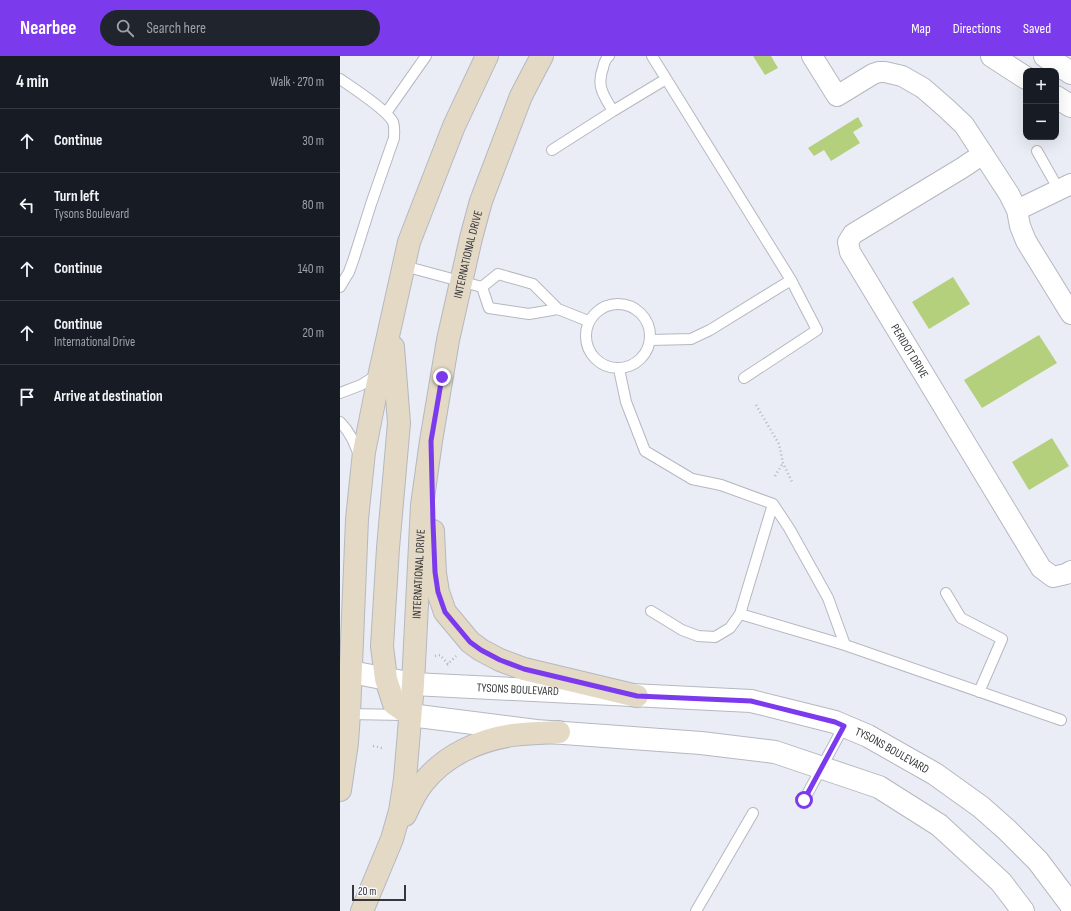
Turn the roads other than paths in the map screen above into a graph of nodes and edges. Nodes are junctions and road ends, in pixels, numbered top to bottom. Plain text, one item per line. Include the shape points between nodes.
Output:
1 (426, 56) edge
2 (487, 56) edge
3 (542, 56) edge
4 (609, 56) edge
5 (652, 56) edge
6 (812, 56) edge
7 (992, 56) edge
8 (1045, 56) edge
9 (1071, 73) edge
10 (1023, 76) edge
11 (340, 79) edge
12 (666, 80) junction
13 (1059, 99) edge
14 (1071, 106) edge
15 (613, 111) junction
16 (386, 113) junction
17 (552, 150) dead end
18 (1037, 151) dead end
19 (983, 154) junction
20 (1065, 187) edge
21 (1017, 210) junction
22 (404, 266) junction
23 (791, 280) junction
24 (461, 281) junction
25 (340, 287) edge
26 (482, 287) junction
27 (558, 309) junction
28 (1071, 314) edge
29 (588, 322) junction
30 (391, 326) junction
31 (650, 340) junction
32 (619, 369) junction
33 (380, 372) junction
34 (744, 378) dead end
35 (340, 393) edge
36 (340, 422) edge
37 (431, 441) junction
38 (361, 484) junction
39 (773, 504) junction
40 (1071, 571) edge
41 (946, 593) dead end
42 (651, 612) dead end
43 (740, 614) junction
44 (845, 645) junction
45 (346, 669) edge
46 (386, 679) junction
47 (413, 684) junction
48 (979, 692) junction
49 (637, 696) junction
50 (345, 715) edge
51 (410, 715) junction
52 (1061, 720) dead end
53 (844, 726) junction
54 (559, 732) junction
55 (822, 768) junction
56 (340, 790) edge
57 (804, 800) dead end
58 (753, 813) dead end
59 (392, 839) junction
60 (1071, 905) edge
61 (362, 911) edge
62 (696, 911) edge
63 (1023, 911) edge

1 - 16 lane
2 - 22 main road via 454,126 409,242
3 - 24 main road, INTERNATIONAL DRIVE via 521,96 481,201
4 - 15 lane via 600,75 601,90
5 - 12 lane
6 - 19 street via 837,96 879,72 902,76 923,88 964,125
7 - 10 street
8 - 9 street
11 - 16 lane
12 - 15 lane
12 - 23 lane
13 - 14 street
15 - 17 lane
16 - 25 lane via 395,129 394,138 349,272
18 - 20 lane
19 - 21 street
19 - 40 street, PERIDOT DRIVE via 853,234 848,242 850,252 1041,568 1053,577
20 - 21 street
21 - 28 street via 1026,241
22 - 24 lane
22 - 30 main road
23 - 31 lane via 691,339
23 - 34 lane via 817,330
24 - 26 lane
24 - 37 main road, INTERNATIONAL DRIVE
26 - 27 lane via 489,308 529,314
26 - 27 lane via 498,274 533,284
27 - 29 lane
29 - 31 lane via 605,306 627,305 637,310 645,319 650,329
29 - 32 lane via 585,332 590,354 598,363 608,368
30 - 33 main road
30 - 46 main road via 399,423 382,646
31 - 32 lane via 647,351 640,360 630,367
32 - 39 lane via 626,402 645,451 692,479 721,485
33 - 35 lane via 362,385
33 - 38 main road via 364,452
36 - 38 lane via 353,440 360,457
37 - 47 main road, INTERNATIONAL DRIVE via 422,505
37 - 49 main road via 433,530 438,592 445,612 461,632 481,650 524,669
38 - 45 main road
39 - 43 lane
39 - 44 lane via 828,598
41 - 48 lane via 961,618 1002,639
42 - 43 lane via 682,630 698,636 715,637 730,628
43 - 44 lane
44 - 48 lane
45 - 46 street, TYSONS BOULEVARD
45 - 50 main road
46 - 47 street, TYSONS BOULEVARD
46 - 51 main road via 394,704
47 - 49 street, TYSONS BOULEVARD
47 - 51 main road, INTERNATIONAL DRIVE
48 - 52 lane
49 - 53 street, TYSONS BOULEVARD via 751,701
50 - 51 lane
50 - 56 main road via 347,743
51 - 54 street
51 - 59 main road, INTERNATIONAL DRIVE via 400,812
53 - 55 lane
53 - 60 street, TYSONS BOULEVARD via 868,736 934,774 981,806 1038,861
54 - 55 street via 701,743 775,752
54 - 59 main road via 494,739 473,746 446,760 423,783
55 - 57 lane
55 - 63 street via 879,786 939,825 1001,882
58 - 62 lane
59 - 61 main road, INTERNATIONAL DRIVE

